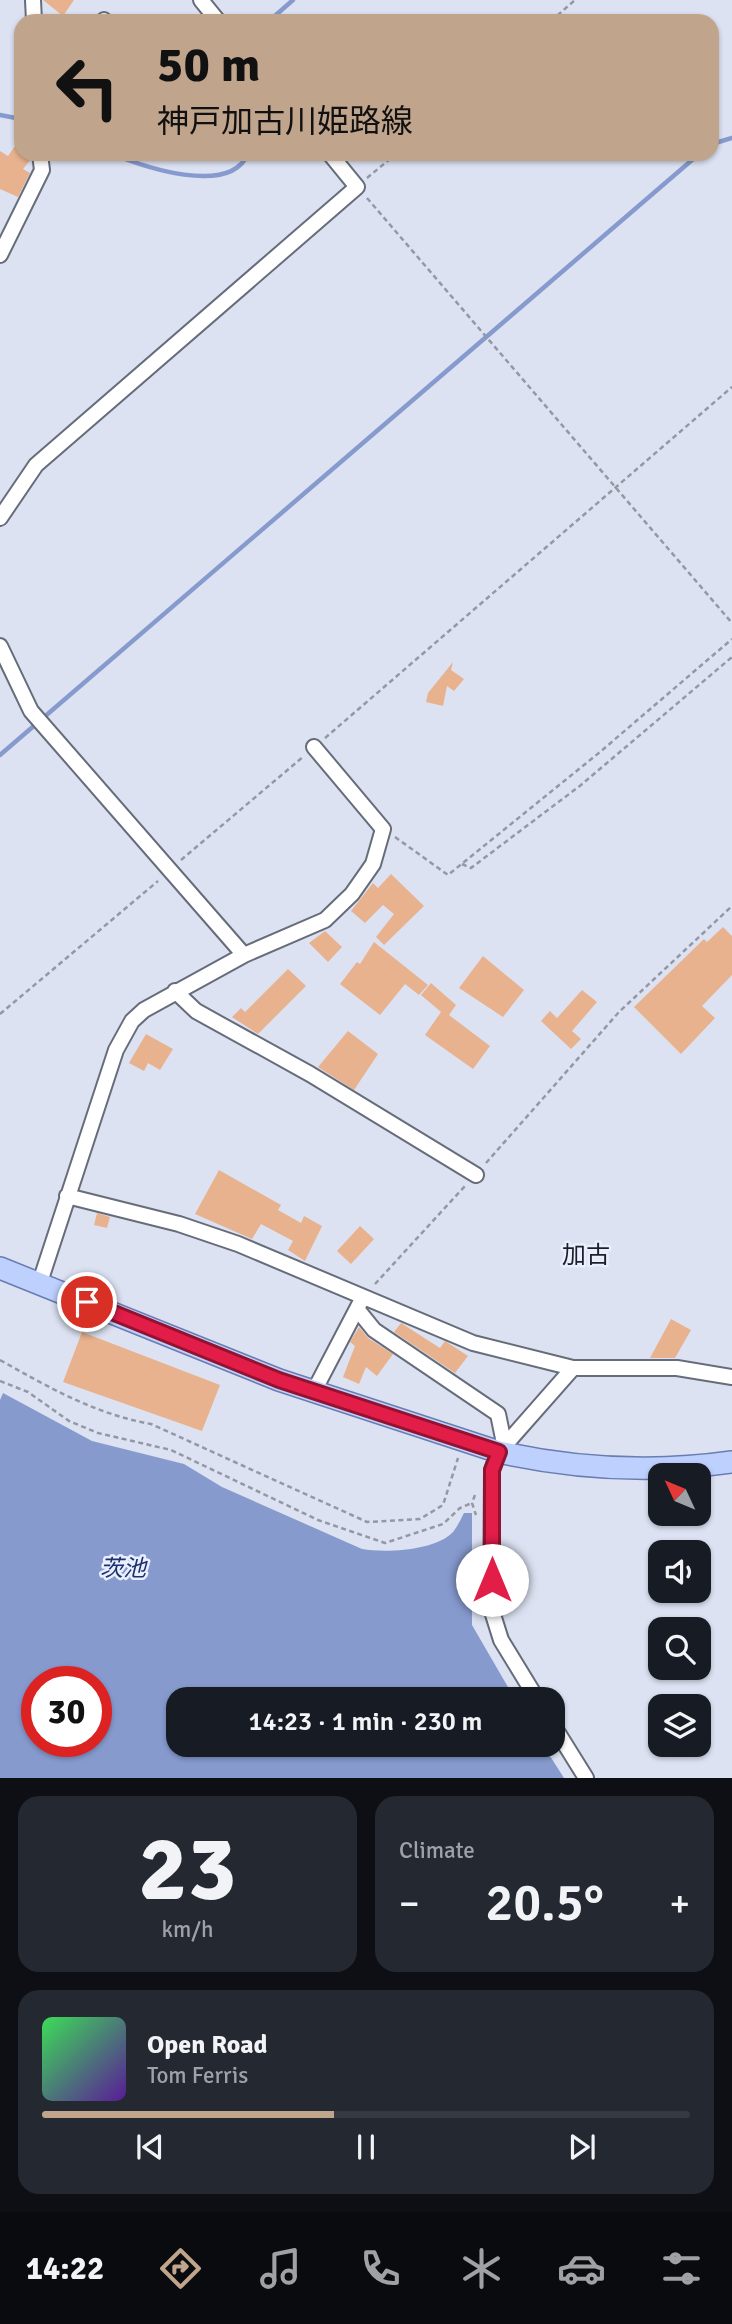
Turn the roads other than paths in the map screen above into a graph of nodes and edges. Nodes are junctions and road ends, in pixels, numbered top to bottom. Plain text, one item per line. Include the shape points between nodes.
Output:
1 (201, 0) edge
2 (212, 14) edge
3 (41, 161) edge
4 (336, 161) edge
5 (0, 255) edge
6 (0, 518) edge
7 (0, 646) edge
8 (314, 747) road end
9 (244, 955) junction
10 (175, 991) junction
11 (476, 1175) road end
12 (67, 1196) junction
13 (0, 1268) edge
14 (40, 1282) junction
15 (360, 1303) junction
16 (573, 1368) junction
17 (732, 1377) edge
18 (314, 1391) junction
19 (502, 1450) junction
20 (732, 1462) edge
21 (529, 1687) edge
22 (565, 1744) edge
23 (586, 1778) edge

1 - 2 street
3 - 5 street via 42,170
4 - 6 street via 357,187 36,465
7 - 9 street via 31,711
8 - 9 street via 383,829 373,864 352,894 325,920
9 - 10 street
10 - 11 street via 196,1011
10 - 12 street via 132,1021 116,1050
12 - 14 street
12 - 15 street via 203,1232
13 - 14 main road
14 - 18 main road
15 - 16 street via 473,1343
15 - 18 street
15 - 19 street via 374,1329 498,1414
16 - 17 street via 677,1368
16 - 19 street
18 - 19 main road
19 - 20 main road via 533,1460 601,1467 686,1469
19 - 21 street via 492,1470 491,1608 500,1640
22 - 23 street

